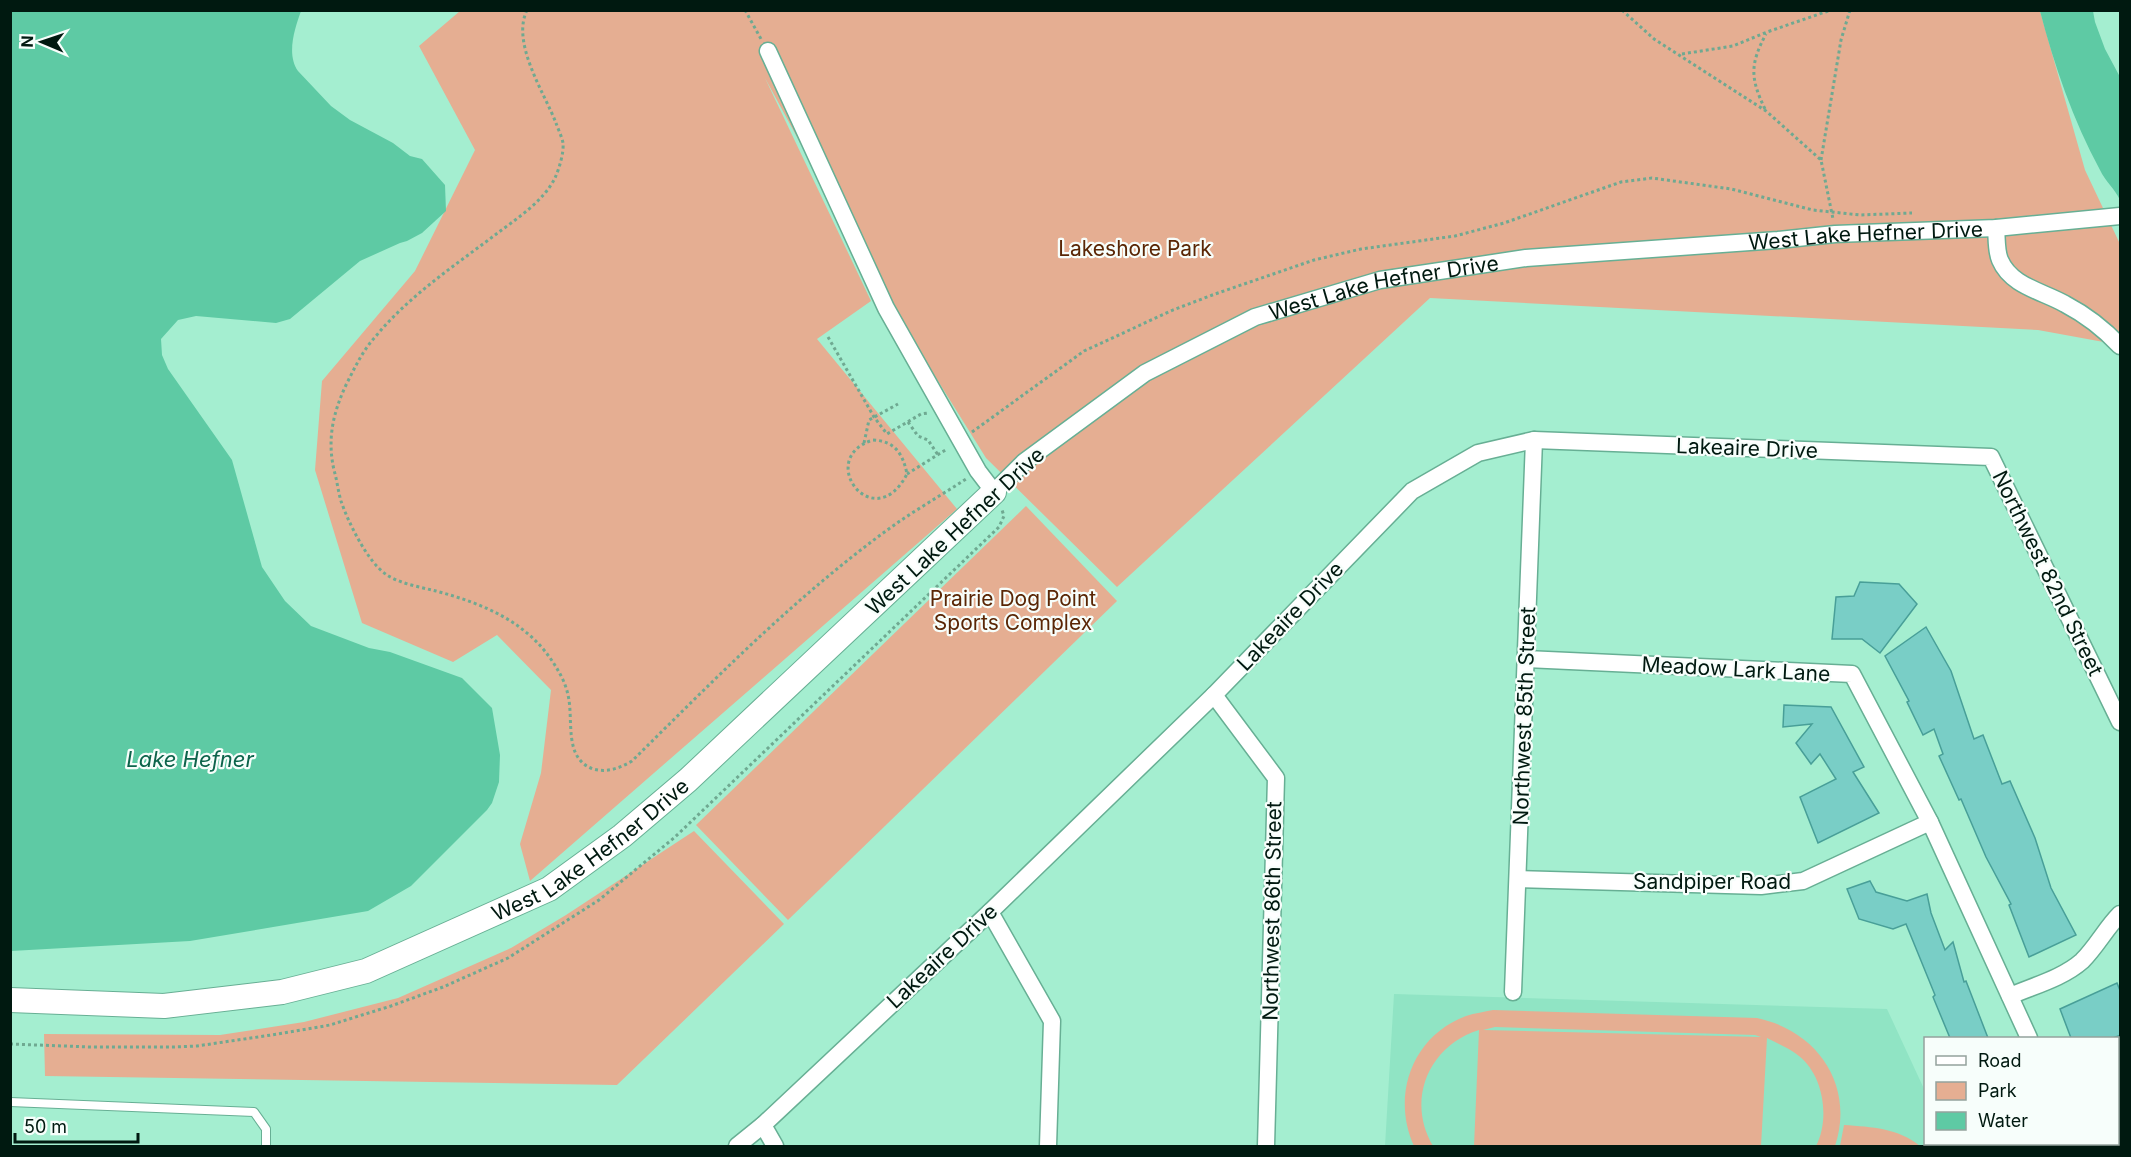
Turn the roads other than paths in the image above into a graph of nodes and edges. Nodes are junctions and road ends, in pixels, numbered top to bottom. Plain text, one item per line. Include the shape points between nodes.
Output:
1 (768, 51) road end
2 (2121, 216) edge
3 (1996, 228) junction
4 (2121, 346) edge
5 (1534, 440) junction
6 (1991, 456) joint
7 (994, 492) junction
8 (1526, 659) junction
9 (1214, 695) junction
10 (2121, 723) edge
11 (1930, 822) junction
12 (1518, 879) junction
13 (990, 912) junction
14 (2121, 914) edge
15 (1513, 992) dead end
16 (2010, 996) junction
17 (10, 1000) edge
18 (2029, 1037) edge
19 (10, 1101) edge
20 (763, 1125) junction
21 (266, 1146) edge
22 (737, 1146) edge
23 (775, 1146) edge
24 (1048, 1146) edge
25 (1266, 1146) edge

1 - 7 street via 886,308 978,471
2 - 3 street, West Lake Hefner Drive
3 - 4 street via 1999,258 2006,272 2102,327
3 - 7 street, West Lake Hefner Drive via 1835,234 1526,258 1380,280 1255,317 1145,373 1024,462
5 - 6 street, Lakeaire Drive
5 - 8 street, Northwest 85th Street
5 - 9 street, Lakeaire Drive via 1478,453 1412,491
6 - 10 street, Northwest 82nd Street
7 - 17 street, West Lake Hefner Drive via 688,780 622,836 549,889 366,971 282,992 164,1005
8 - 11 street, Meadow Lark Lane via 1852,674
8 - 12 street, Northwest 85th Street
9 - 13 street, Lakeaire Drive
9 - 25 street, Northwest 86th Street via 1275,778
11 - 12 street, Sandpiper Road via 1803,881 1761,885
11 - 16 street
12 - 15 street, Northwest 85th Street
13 - 20 street, Lakeaire Drive
13 - 24 street via 1052,1021
14 - 16 street via 2080,963
16 - 18 street
19 - 21 lane via 254,1112 266,1129
20 - 22 street, Lakeaire Drive
20 - 23 street

